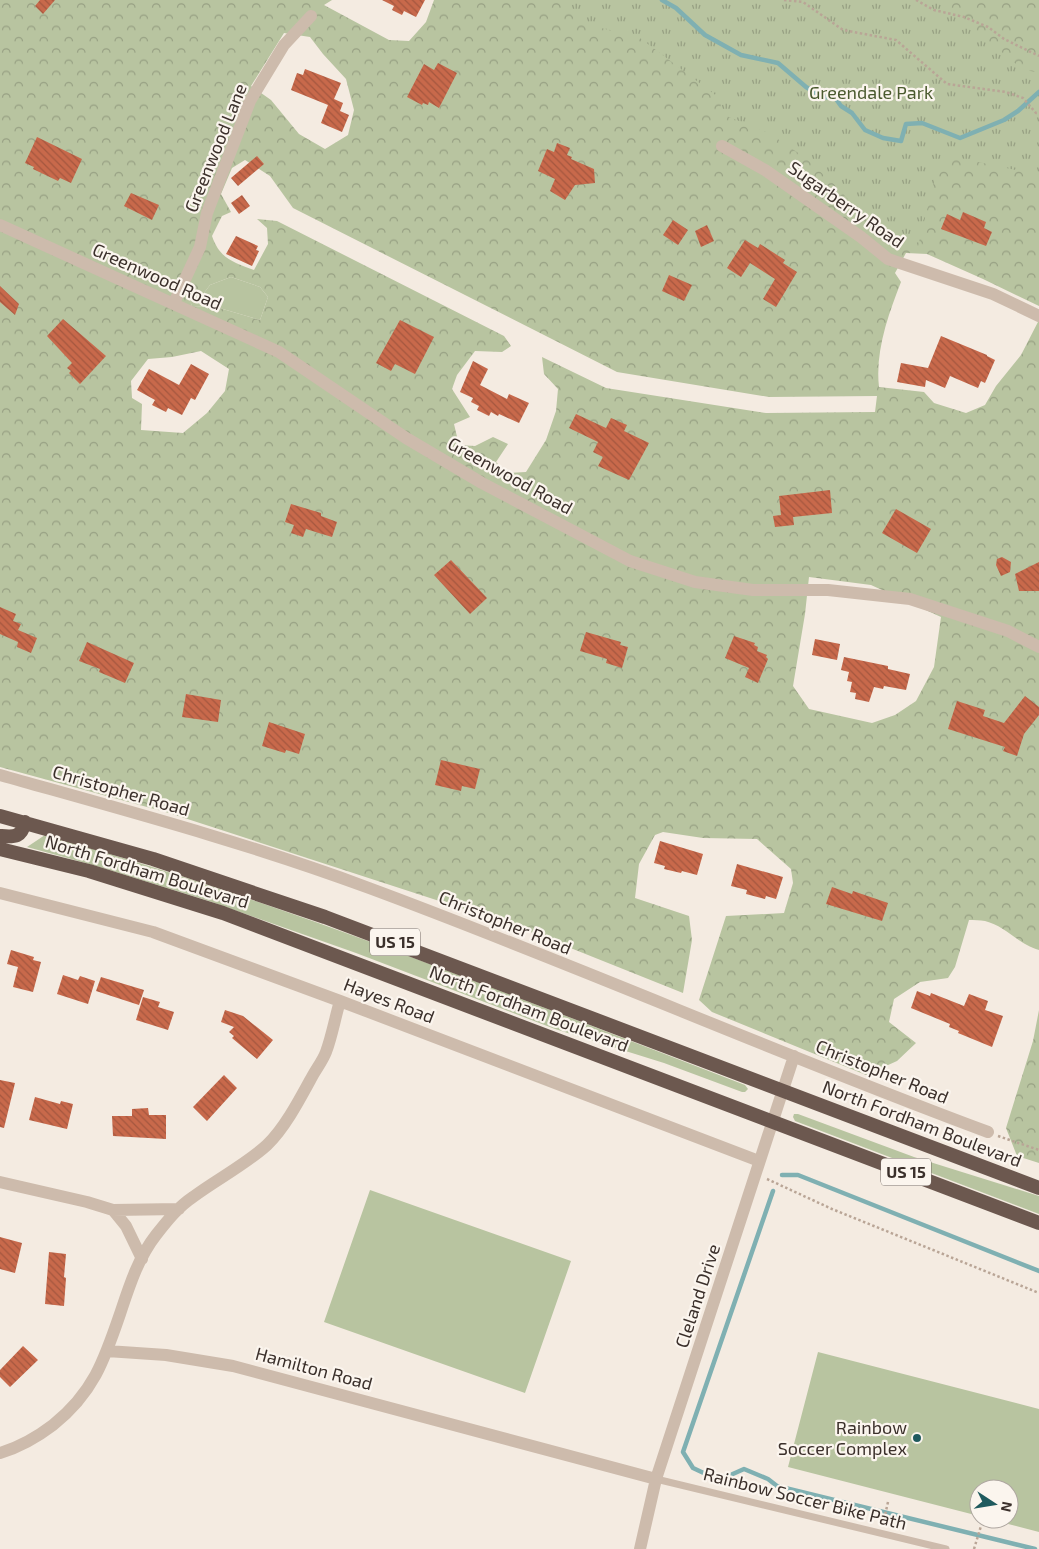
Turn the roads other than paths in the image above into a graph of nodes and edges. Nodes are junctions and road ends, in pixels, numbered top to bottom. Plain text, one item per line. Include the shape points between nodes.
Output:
1 (310, 16) dead end
2 (722, 146) dead end
3 (0, 225) edge
4 (174, 303) junction
5 (1039, 316) edge
6 (1039, 647) edge
7 (0, 775) edge
8 (0, 816) edge
9 (25, 822) junction
10 (0, 836) edge
11 (0, 849) edge
12 (0, 893) edge
13 (340, 1001) junction
14 (794, 1056) junction
15 (782, 1090) junction
16 (772, 1122) junction
17 (988, 1132) road end
18 (759, 1161) junction
19 (0, 1182) edge
20 (1039, 1188) edge
21 (178, 1209) junction
22 (113, 1210) junction
23 (1039, 1223) edge
24 (142, 1259) junction
25 (108, 1351) junction
26 (0, 1453) edge
27 (656, 1479) junction
28 (640, 1549) edge
29 (946, 1549) edge

1 - 4 street, Greenwood Lane via 284,45 250,101 207,213 200,247
2 - 5 street, Sugarberry Road via 765,170 888,259 993,294
3 - 4 street, Greenwood Road
4 - 6 street, Greenwood Road via 278,352 406,438 630,561 705,584 753,590 828,590 910,599 1008,631
7 - 14 street, Christopher Road via 182,826 366,887
8 - 9 highway, North Fordham Boulevard / US 15
9 - 10 highway via 19,835
9 - 15 highway, North Fordham Boulevard / US 15 via 202,874 325,917
11 - 16 highway, North Fordham Boulevard / US 15 via 88,871 223,913
12 - 13 street, Hayes Road via 152,932
13 - 18 street, Hayes Road
13 - 21 street via 325,1053 296,1107 268,1144
14 - 15 street, Cleland Drive
14 - 17 street, Christopher Road
15 - 16 street, Cleland Drive
15 - 20 highway, North Fordham Boulevard / US 15
16 - 18 street, Cleland Drive
16 - 23 highway, North Fordham Boulevard / US 15
18 - 27 street, Cleland Drive
19 - 22 street
21 - 22 street
21 - 24 street
22 - 24 street via 126,1226
24 - 25 street via 130,1284
25 - 26 street via 82,1398 64,1416 19,1448
25 - 27 street, Hamilton Road via 166,1355 233,1366
27 - 28 street, Cleland Drive
27 - 29 lane, Rainbow Soccer Bike Path

